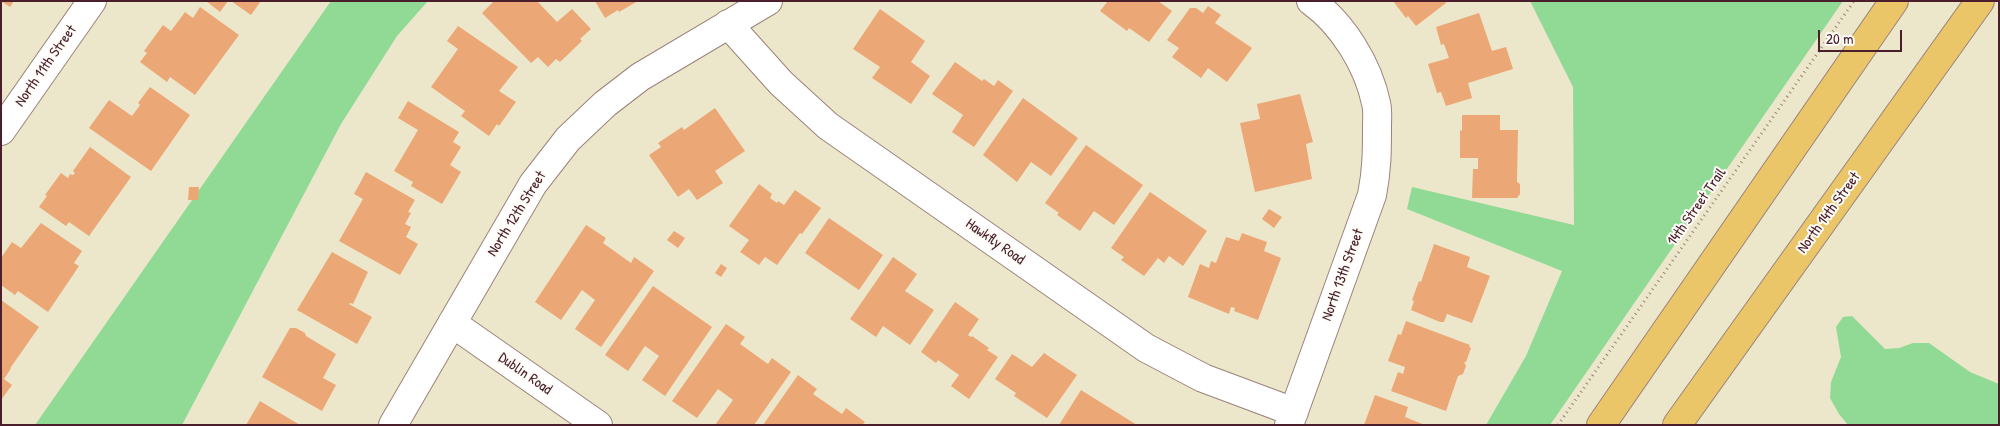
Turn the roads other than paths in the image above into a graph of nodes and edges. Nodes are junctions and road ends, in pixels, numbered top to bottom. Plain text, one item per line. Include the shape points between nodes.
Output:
1 (92, 1) edge
2 (768, 1) edge
3 (1311, 1) edge
4 (1894, 1) edge
5 (1980, 1) edge
6 (728, 24) junction
7 (1, 131) edge
8 (452, 323) junction
9 (1291, 418) edge
10 (393, 425) edge
11 (598, 425) edge
12 (1601, 425) edge
13 (1677, 425) edge

1 - 7 street, North 11th Street
2 - 6 street, North 12th Street
3 - 9 street, North 13th Street via 1345,36 1364,69 1376,104 1378,164 1372,195
4 - 12 main road
5 - 13 main road, North 14th Street
6 - 8 street, North 12th Street via 640,77 568,139 533,184
6 - 9 street, Hawkfly Road via 781,84 828,126 1146,348
8 - 10 street, North 12th Street
8 - 11 street, Dublin Road

